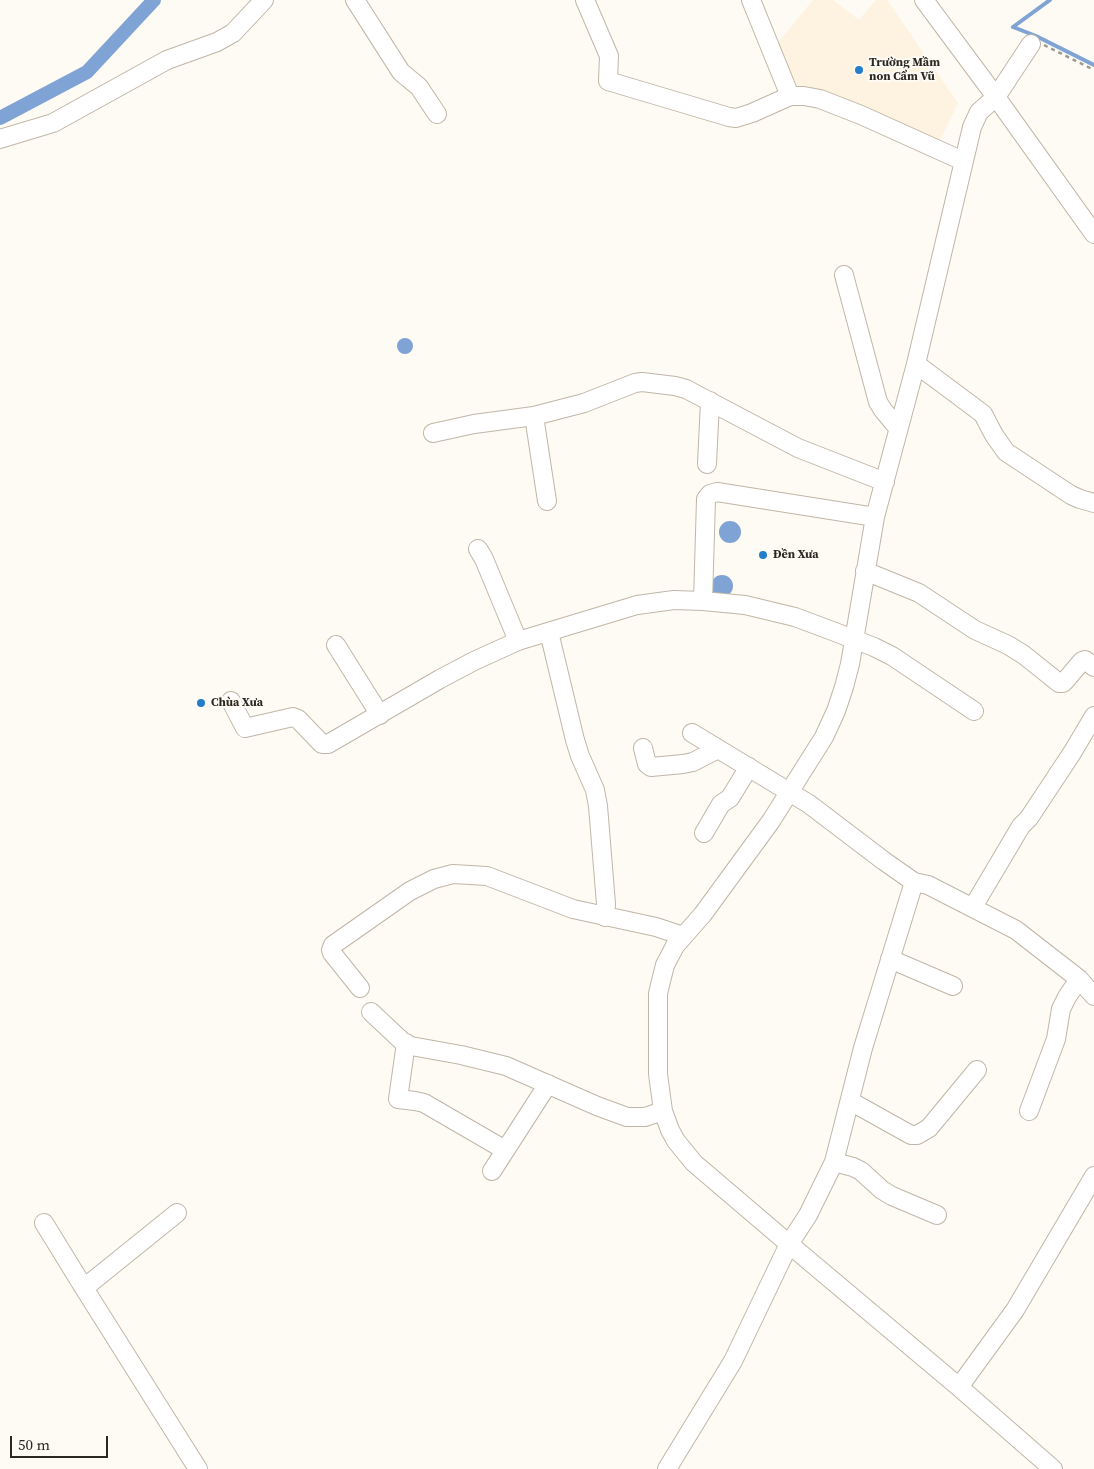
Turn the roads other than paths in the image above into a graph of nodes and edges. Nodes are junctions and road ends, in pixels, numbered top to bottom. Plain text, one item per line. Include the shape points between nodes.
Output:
1 (264, 0) edge
2 (355, 0) edge
3 (585, 0) edge
4 (751, 0) edge
5 (924, 0) edge
6 (1031, 44) road end
7 (790, 96) junction
8 (996, 97) junction
9 (437, 114) dead end
10 (0, 139) edge
11 (964, 162) junction
12 (1094, 234) edge
13 (844, 276) dead end
14 (916, 364) junction
15 (710, 400) junction
16 (534, 416) junction
17 (898, 428) junction
18 (433, 433) dead end
19 (707, 464) dead end
20 (885, 482) junction
21 (547, 501) dead end
22 (1094, 503) edge
23 (876, 517) junction
24 (478, 549) dead end
25 (865, 571) junction
26 (703, 601) junction
27 (549, 632) junction
28 (854, 639) junction
29 (518, 641) junction
30 (336, 645) dead end
31 (1094, 667) edge
32 (231, 701) dead end
33 (974, 711) dead end
34 (380, 715) junction
35 (1094, 716) edge
36 (692, 732) dead end
37 (643, 748) dead end
38 (718, 749) junction
39 (749, 767) junction
40 (789, 792) junction
41 (704, 834) dead end
42 (914, 882) junction
43 (973, 907) junction
44 (605, 917) junction
45 (683, 936) junction
46 (890, 959) junction
47 (1080, 979) junction
48 (952, 986) dead end
49 (360, 988) dead end
50 (1094, 996) edge
51 (371, 1012) dead end
52 (406, 1043) junction
53 (977, 1070) dead end
54 (548, 1084) junction
55 (850, 1101) junction
56 (1029, 1110) dead end
57 (663, 1111) junction
58 (505, 1150) junction
59 (834, 1162) junction
60 (492, 1171) dead end
61 (1094, 1176) edge
62 (176, 1214) dead end
63 (938, 1215) dead end
64 (44, 1223) dead end
65 (789, 1244) junction
66 (84, 1288) junction
67 (959, 1387) junction
68 (198, 1469) edge
69 (667, 1469) edge
70 (1053, 1469) edge

1 - 10 street via 233,33 217,42 167,60 53,122
2 - 9 street via 401,72 419,87
3 - 7 street via 609,56 608,81 736,118
4 - 7 street
5 - 8 street
6 - 8 street
7 - 11 street via 820,99
8 - 11 street via 979,112
8 - 12 street
11 - 14 street
13 - 17 street via 878,402
14 - 17 street
14 - 22 street via 983,414 1006,452 1071,495
15 - 16 street via 680,388 642,382 584,403
15 - 19 street
15 - 20 street via 798,448
16 - 18 street
16 - 21 street
17 - 20 street
20 - 23 street
23 - 25 street
23 - 26 street via 717,492 710,494 706,499
24 - 29 street
25 - 28 street
25 - 31 street via 919,593 975,630 1024,655 1059,683 1065,681 1082,661
26 - 27 street via 674,600 637,605
26 - 28 street via 745,606 795,618
27 - 29 street
27 - 44 street via 575,740 595,790
28 - 33 street via 892,656
28 - 40 street via 836,711 824,737
29 - 34 street via 440,679
30 - 34 street
32 - 34 street via 245,728 293,717 322,744 328,744
35 - 43 street via 1029,818 1020,826
36 - 38 street
37 - 38 street via 647,764 651,767 693,762
38 - 39 street
39 - 40 street
39 - 41 street via 730,798 721,804
40 - 42 street via 810,804
40 - 45 street via 703,914
42 - 43 street via 928,885
42 - 46 street
43 - 47 street via 1016,930
44 - 45 street
44 - 49 street via 573,909 487,876 453,874 434,878 333,945 332,953
45 - 57 street via 666,965 658,994 658,1074
46 - 48 street
46 - 55 street
47 - 50 street
47 - 56 street via 1062,1009 1056,1039
51 - 52 street
52 - 54 street via 506,1066
52 - 58 street via 398,1099 424,1103
53 - 55 street via 929,1128 917,1135 911,1135
54 - 57 street via 627,1117
54 - 58 street
55 - 59 street
57 - 65 street via 684,1153
58 - 60 street
59 - 63 street via 861,1171 892,1196
59 - 65 street via 808,1215
61 - 67 street via 1015,1310
62 - 66 street
64 - 66 street
65 - 67 street
65 - 69 street via 733,1361
66 - 68 street
67 - 70 street

